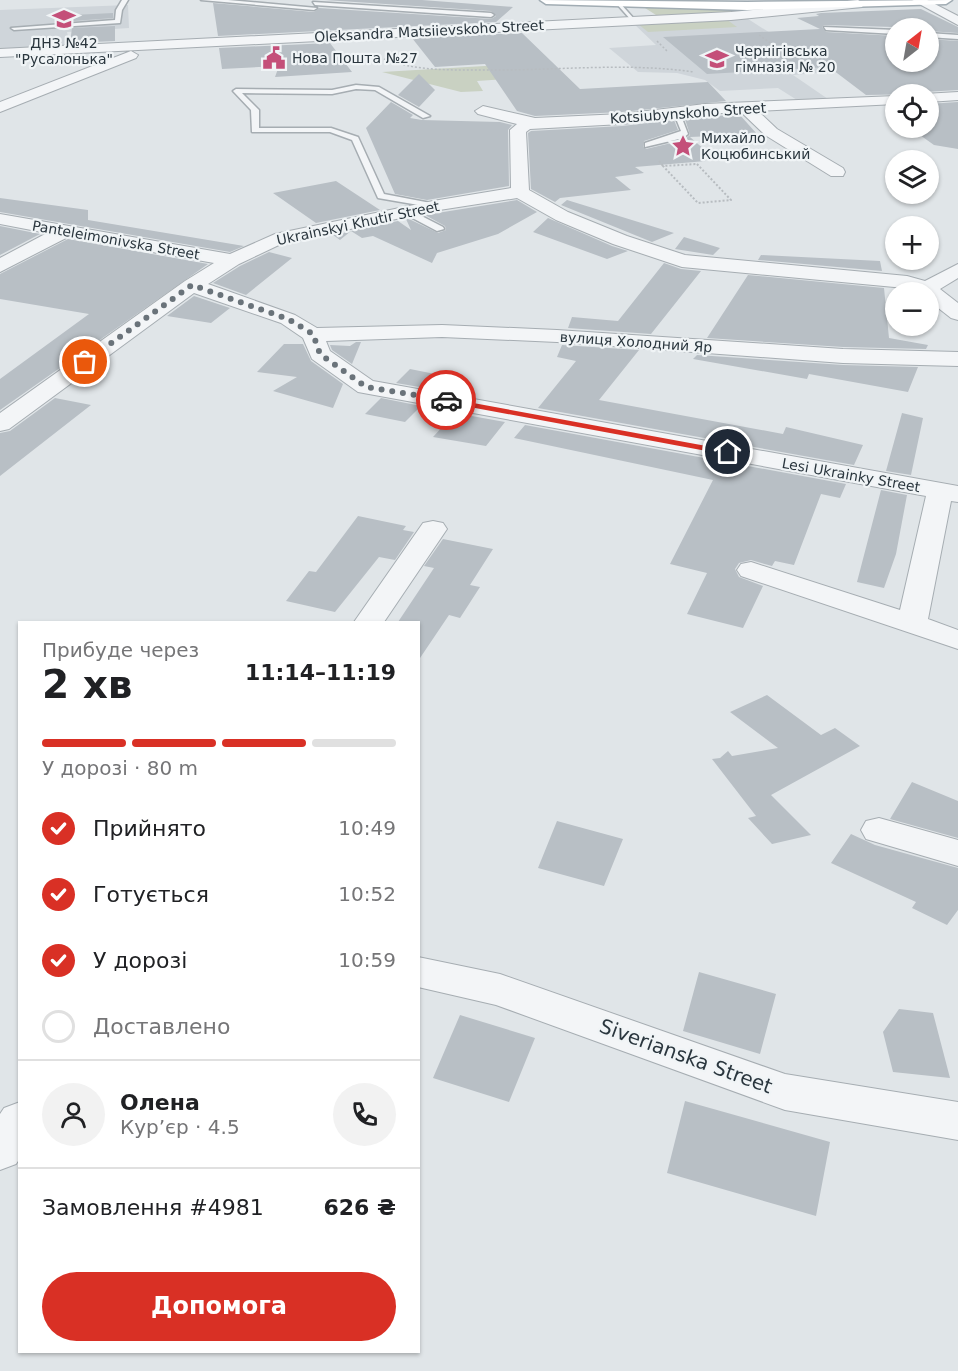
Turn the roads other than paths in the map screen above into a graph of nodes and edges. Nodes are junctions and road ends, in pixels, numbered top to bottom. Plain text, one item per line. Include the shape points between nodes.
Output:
1 (125, 0) edge
2 (204, 0) edge
3 (546, 0) edge
4 (872, 0) edge
5 (946, 0) edge
6 (919, 1) edge
7 (617, 3) junction
8 (653, 3) junction
9 (858, 4) junction
10 (491, 15) dead end
11 (634, 20) junction
12 (958, 21) edge
13 (14, 28) dead end
14 (826, 28) dead end
15 (885, 31) edge
16 (939, 36) edge
17 (958, 37) edge
18 (154, 45) junction
19 (0, 53) edge
20 (0, 92) edge
21 (28, 95) junction
22 (958, 96) edge
23 (939, 97) edge
24 (885, 101) edge
25 (0, 107) edge
26 (746, 108) junction
27 (483, 111) dead end
28 (676, 112) junction
29 (426, 116) dead end
30 (535, 123) junction
31 (648, 146) road end
32 (837, 172) dead end
33 (520, 192) junction
34 (433, 206) junction
35 (406, 211) junction
36 (0, 219) edge
37 (66, 230) junction
38 (440, 230) dead end
39 (232, 260) junction
40 (0, 266) edge
41 (958, 270) edge
42 (907, 282) edge
43 (937, 282) edge
44 (192, 285) junction
45 (939, 298) edge
46 (958, 314) edge
47 (313, 334) junction
48 (958, 359) edge
49 (0, 424) edge
50 (949, 493) edge
51 (434, 529) dead end
52 (751, 570) dead end
53 (370, 621) edge
54 (912, 624) junction
55 (958, 640) edge
56 (879, 830) dead end
57 (958, 853) edge
58 (420, 972) edge
59 (958, 1120) edge
60 (18, 1124) edge
61 (0, 1150) edge

1 - 13 lane via 118,22
2 - 10 lane
3 - 7 main road
4 - 8 main road
5 - 6 main road
6 - 9 main road
6 - 12 street
7 - 8 main road
7 - 11 lane
8 - 9 main road
9 - 11 street, Oleksandra Matsiievskoho Street
11 - 18 street, Oleksandra Matsiievskoho Street
14 - 15 lane
16 - 17 lane
18 - 19 street, Oleksandra Matsiievskoho Street
18 - 21 street
20 - 21 street
21 - 25 street
22 - 23 street
24 - 26 street, Kotsiubynskoho Street
26 - 28 street, Kotsiubynskoho Street
26 - 32 street via 771,132
27 - 30 street, Kotsiubynskoho Street
28 - 30 street, Kotsiubynskoho Street
28 - 31 lane via 685,132
29 - 34 lane via 377,88 332,92 237,91 255,110 255,130 331,130 355,139 381,196
30 - 33 street via 518,130
33 - 34 street, Ukrainskyi Khutir Street
33 - 42 street via 562,216 682,261
34 - 35 street, Ukrainskyi Khutir Street
35 - 38 lane
35 - 39 street, Ukrainskyi Khutir Street via 275,240
36 - 37 street, Panteleimonivska Street
37 - 39 street, Panteleimonivska Street
37 - 40 street
39 - 44 street, Ukrainskyi Khutir Street
41 - 43 street
44 - 47 street, Lesi Ukrainky Street via 288,319
44 - 49 street, Ukrainskyi Khutir Street
45 - 46 street
47 - 48 street, вулиця Холодний Яр via 442,331 843,356
47 - 50 street, Lesi Ukrainky Street via 320,354 366,387
50 - 54 street, Lesi Ukrainky Street
51 - 53 street
52 - 54 street
54 - 55 street
56 - 57 street
58 - 59 street, Siverianska Street via 500,990 785,1092
60 - 61 street

